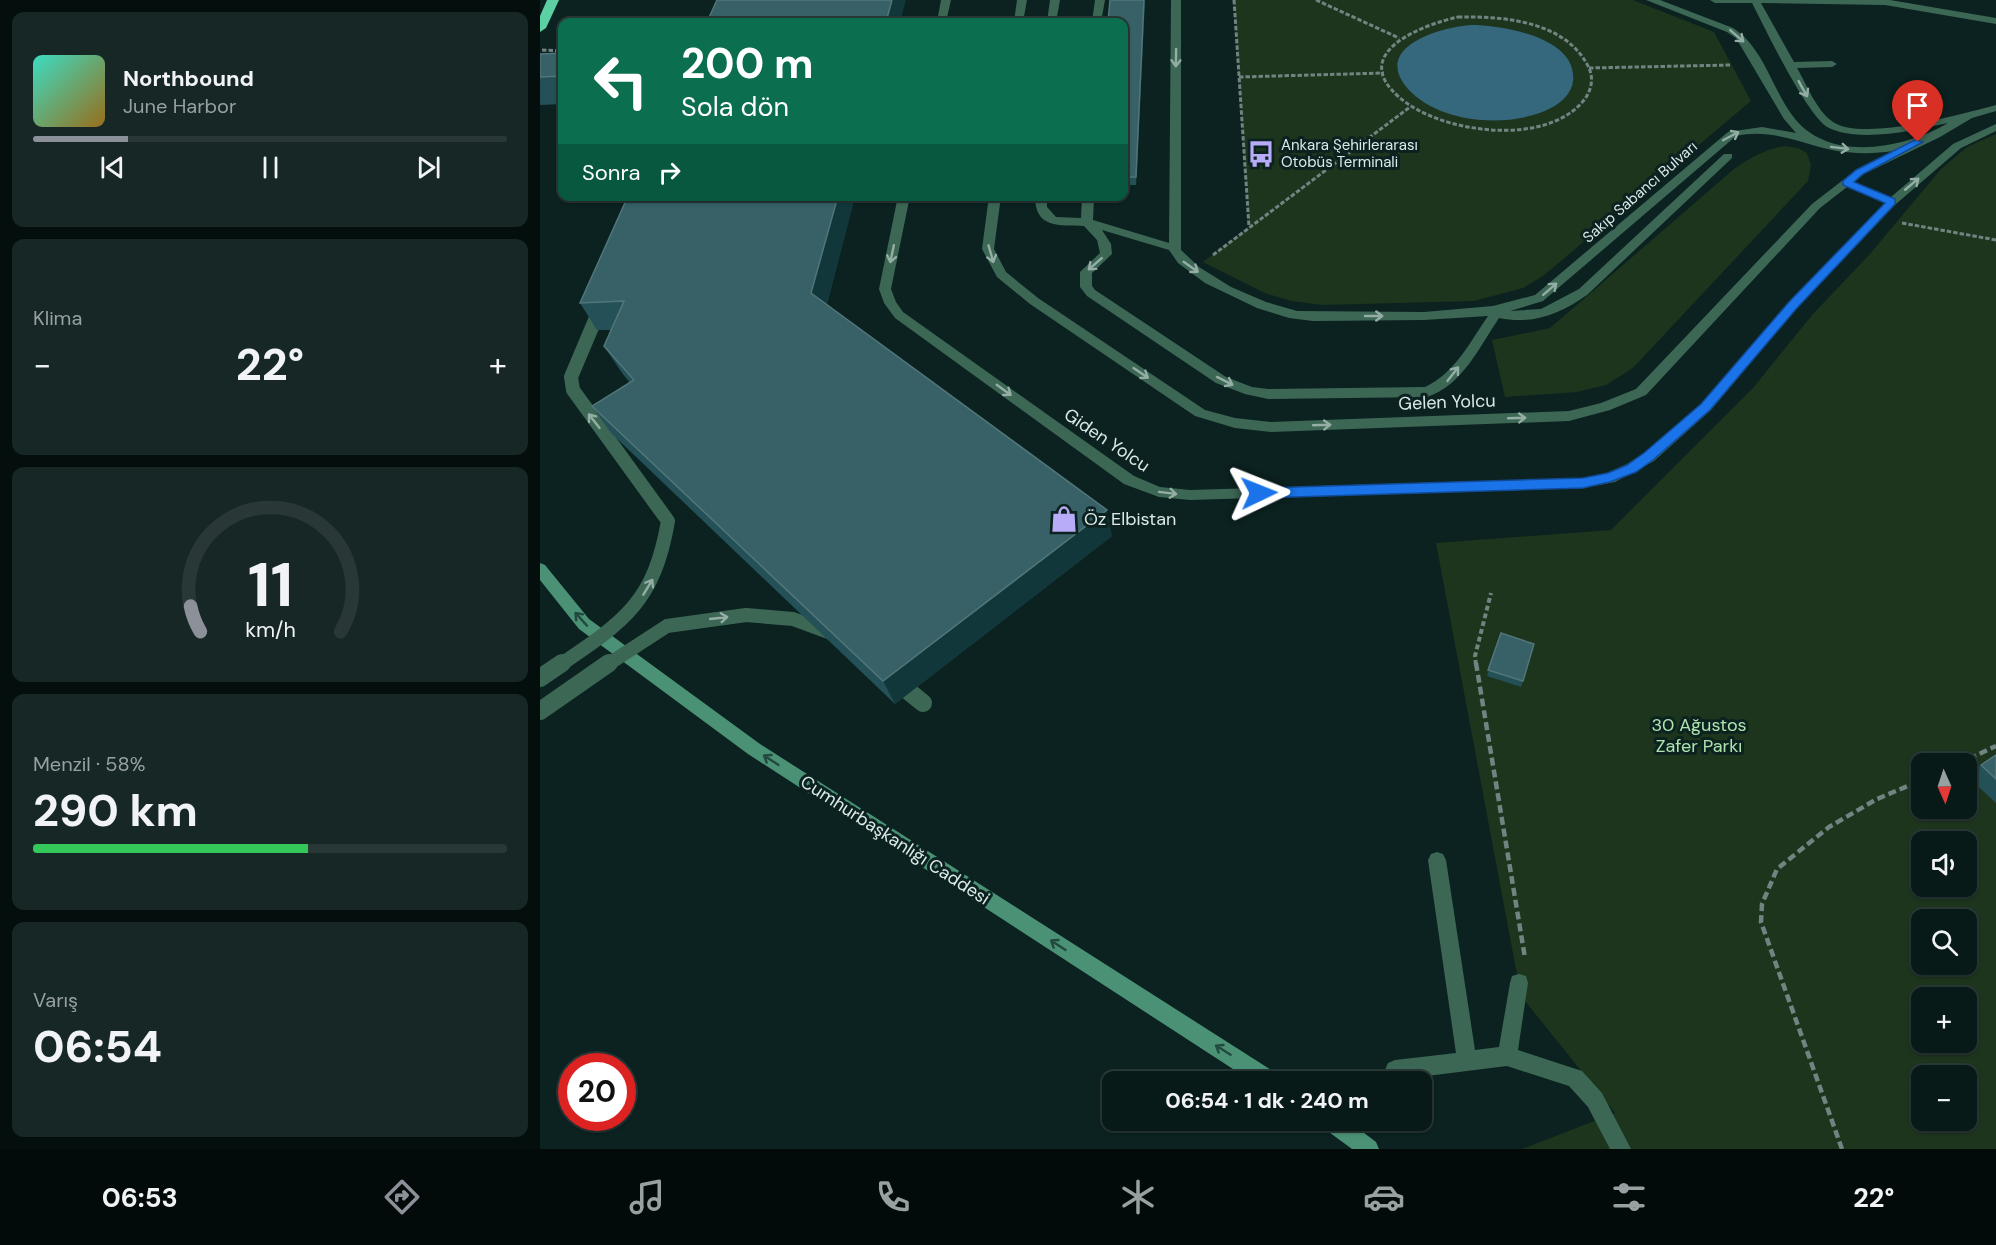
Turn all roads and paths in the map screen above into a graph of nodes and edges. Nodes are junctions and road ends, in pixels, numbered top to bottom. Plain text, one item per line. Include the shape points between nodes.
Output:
1 (553, 0) edge
2 (946, 0) edge
3 (1022, 0) edge
4 (1055, 0) edge
5 (1100, 0) edge
6 (1176, 0) edge
7 (1234, 0) edge
8 (1316, 0) edge
9 (1651, 0) edge
10 (1715, 0) edge
11 (1881, 0) edge
12 (1755, 1) edge
13 (942, 18) edge
14 (1019, 18) edge
15 (1053, 18) edge
16 (1098, 18) edge
17 (1996, 21) edge
18 (540, 28) edge
19 (1399, 38) junction
20 (540, 50) edge
21 (558, 51) edge
22 (1832, 64) dead end
23 (1756, 65) junction
24 (1790, 65) junction
25 (1589, 68) junction
26 (1384, 74) junction
27 (1239, 77) junction
28 (1410, 107) junction
29 (1996, 108) edge
30 (1967, 117) junction
31 (1996, 127) edge
32 (1812, 141) junction
33 (1918, 142) junction
34 (1728, 156) dead end
35 (1846, 183) junction
36 (903, 201) edge
37 (994, 201) edge
38 (1041, 201) edge
39 (1088, 201) edge
40 (1892, 202) junction
41 (1875, 219) junction
42 (1088, 222) junction
43 (1249, 227) junction
44 (1996, 240) edge
45 (1174, 248) junction
46 (1192, 269) junction
47 (608, 292) edge
48 (1496, 312) junction
49 (540, 569) edge
50 (1491, 593) dead end
51 (849, 644) edge
52 (886, 674) edge
53 (540, 678) edge
54 (923, 703) dead end
55 (540, 711) edge
56 (1996, 746) edge
57 (1977, 755) edge
58 (1911, 785) edge
59 (1437, 860) dead end
60 (1519, 983) joint
61 (1507, 1056) junction
62 (1467, 1061) junction
63 (1395, 1070) dead end
64 (1255, 1071) edge
65 (1344, 1131) edge
66 (1369, 1149) edge
67 (1621, 1149) edge
68 (1842, 1149) edge

1 - 18 highway
2 - 13 lane
3 - 14 lane
4 - 15 lane
5 - 16 lane
6 -> 45 lane
7 - 27 path
8 - 19 path
9 -> 23 lane, Sakıp Sabancı Bulvarı via 1730,30 1744,42
10 - 12 lane
11 - 12 lane
11 - 17 lane
12 - 24 lane, Sakıp Sabancı Bulvarı
19 - 25 path via 1424,25 1449,19 1505,19 1560,37
19 - 26 path via 1387,51
20 - 21 path
22 - 24 lane
23 - 25 path
23 - 32 lane, Sakıp Sabancı Bulvarı via 1790,121
24 -> 30 lane, Sakıp Sabancı Bulvarı via 1816,112 1836,127 1882,129
25 - 28 path via 1591,86 1584,100 1563,116 1534,126 1491,130 1464,127
26 - 27 path
26 - 28 path via 1392,91
27 - 43 path
28 - 43 path
29 - 30 lane, Sakıp Sabancı Bulvarı
30 - 33 lane, Sakıp Sabancı Bulvarı
40 -> 31 lane, Giden Yolcu via 1957,146
32 -> 33 lane, Sakıp Sabancı Bulvarı via 1866,150
48 -> 32 lane, Sakıp Sabancı Bulvarı via 1539,298 1731,134 1772,131
33 - 35 lane, Gelen Yolcu
34 - 48 lane via 1566,304 1540,316
37 -> 35 lane, Gelen Yolcu via 987,249 1001,274 1017,288 1200,413 1245,426 1270,427 1569,416 1622,402 1641,392 1816,206
35 - 40 lane
36 -> 41 lane, Giden Yolcu via 885,290 899,315 1129,480 1159,492 1190,495 1583,483 1610,478 1649,457 1706,407 1793,305
38 - 42 lane via 1045,215 1053,220
39 - 42 lane
40 - 41 lane, Giden Yolcu
41 - 44 path
42 - 45 lane
42 -> 48 lane via 1107,248 1106,254 1086,272 1086,286 1091,293 1221,380 1250,391 1427,392 1440,387 1454,374
43 - 46 path
45 -> 46 lane
46 -> 48 lane via 1249,301 1291,315 1446,316
53 -> 47 lane, bridge via 631,612 651,586 665,547 668,521 573,390 571,377
64 -> 49 main road, Cumhurbaşkanlığı Caddesi via 754,749 584,624
50 - 60 path via 1475,656 1527,971
55 -> 51 lane, bridge via 667,626 746,615 793,619 840,636
52 - 54 lane, bridge
56 - 57 path
58 - 68 path via 1829,827 1777,869 1762,904 1761,922
59 - 62 lane
60 - 61 lane
61 - 62 lane
61 - 67 lane via 1575,1078 1595,1100
62 - 63 lane
65 - 66 main road

